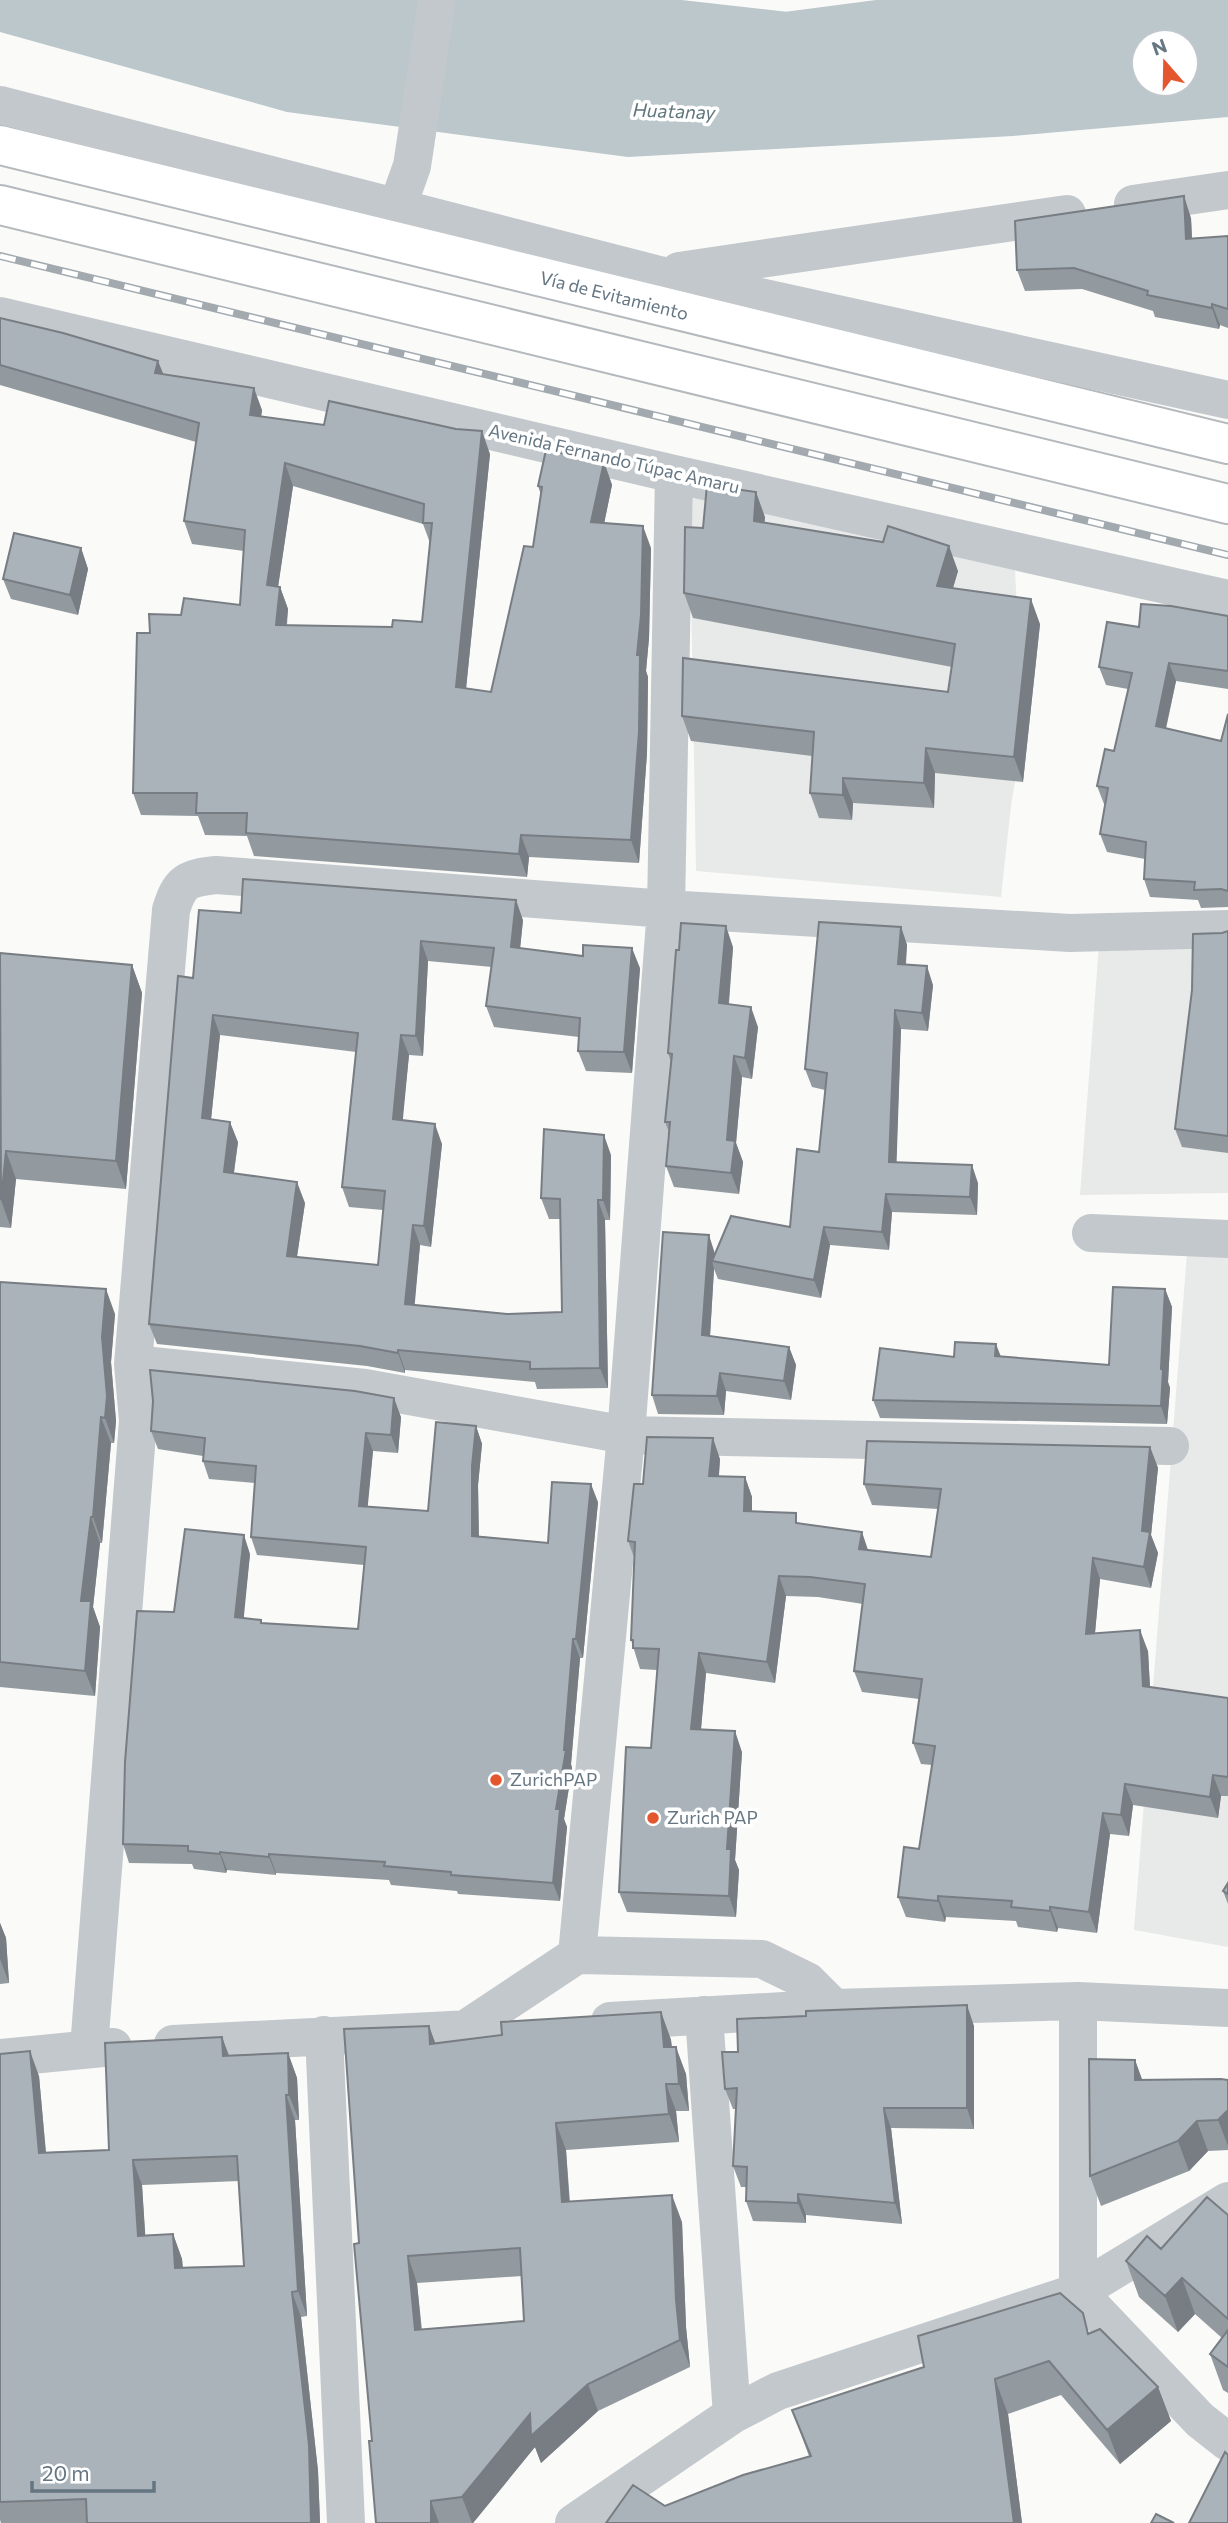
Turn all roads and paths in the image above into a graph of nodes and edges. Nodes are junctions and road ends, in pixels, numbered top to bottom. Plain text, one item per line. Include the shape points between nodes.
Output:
1 (437, 0) edge
2 (0, 105) edge
3 (0, 145) edge
4 (1228, 190) edge
5 (0, 205) edge
6 (397, 208) junction
7 (655, 274) junction
8 (0, 316) edge
9 (1228, 400) edge
10 (1228, 444) edge
11 (674, 474) junction
12 (1228, 504) edge
13 (1228, 599) edge
14 (666, 909) junction
15 (1228, 929) edge
16 (1091, 1233) dead end
17 (1228, 1239) edge
18 (133, 1364) junction
19 (626, 1436) junction
20 (1170, 1446) dead end
21 (577, 1955) junction
22 (1078, 2001) junction
23 (834, 2008) junction
24 (1228, 2008) edge
25 (704, 2015) junction
26 (570, 2024) edge
27 (530, 2026) edge
28 (464, 2030) junction
29 (324, 2035) junction
30 (89, 2049) junction
31 (0, 2058) edge
32 (1228, 2201) edge
33 (1078, 2292) junction
34 (732, 2415) junction
35 (1228, 2442) edge
36 (346, 2523) edge
37 (574, 2523) edge

1 - 6 street via 412,166
2 - 6 street
3 - 10 highway, Vía de Evitamiento
4 - 7 street
5 - 12 highway
6 - 7 street
7 - 9 street
8 - 11 street, Avenida Fernando Túpac Amaru
11 - 13 street, Avenida Fernando Túpac Amaru
11 - 14 street
14 - 15 street via 1070,933
14 - 18 street via 216,875 193,877 177,891 171,910
14 - 19 street
16 - 17 street
18 - 19 street via 365,1388
18 - 30 street via 138,1421
19 - 20 street
19 - 21 street
21 - 23 street via 762,1959 807,1981
21 - 28 street
22 - 23 street
22 - 24 street
22 - 33 street
23 - 25 street
25 - 26 street
25 - 34 street
27 - 28 street
28 - 29 street
29 - 30 street
29 - 36 street
30 - 31 street
32 - 33 street
33 - 34 street via 778,2391
33 - 35 street via 1200,2420
34 - 37 street

